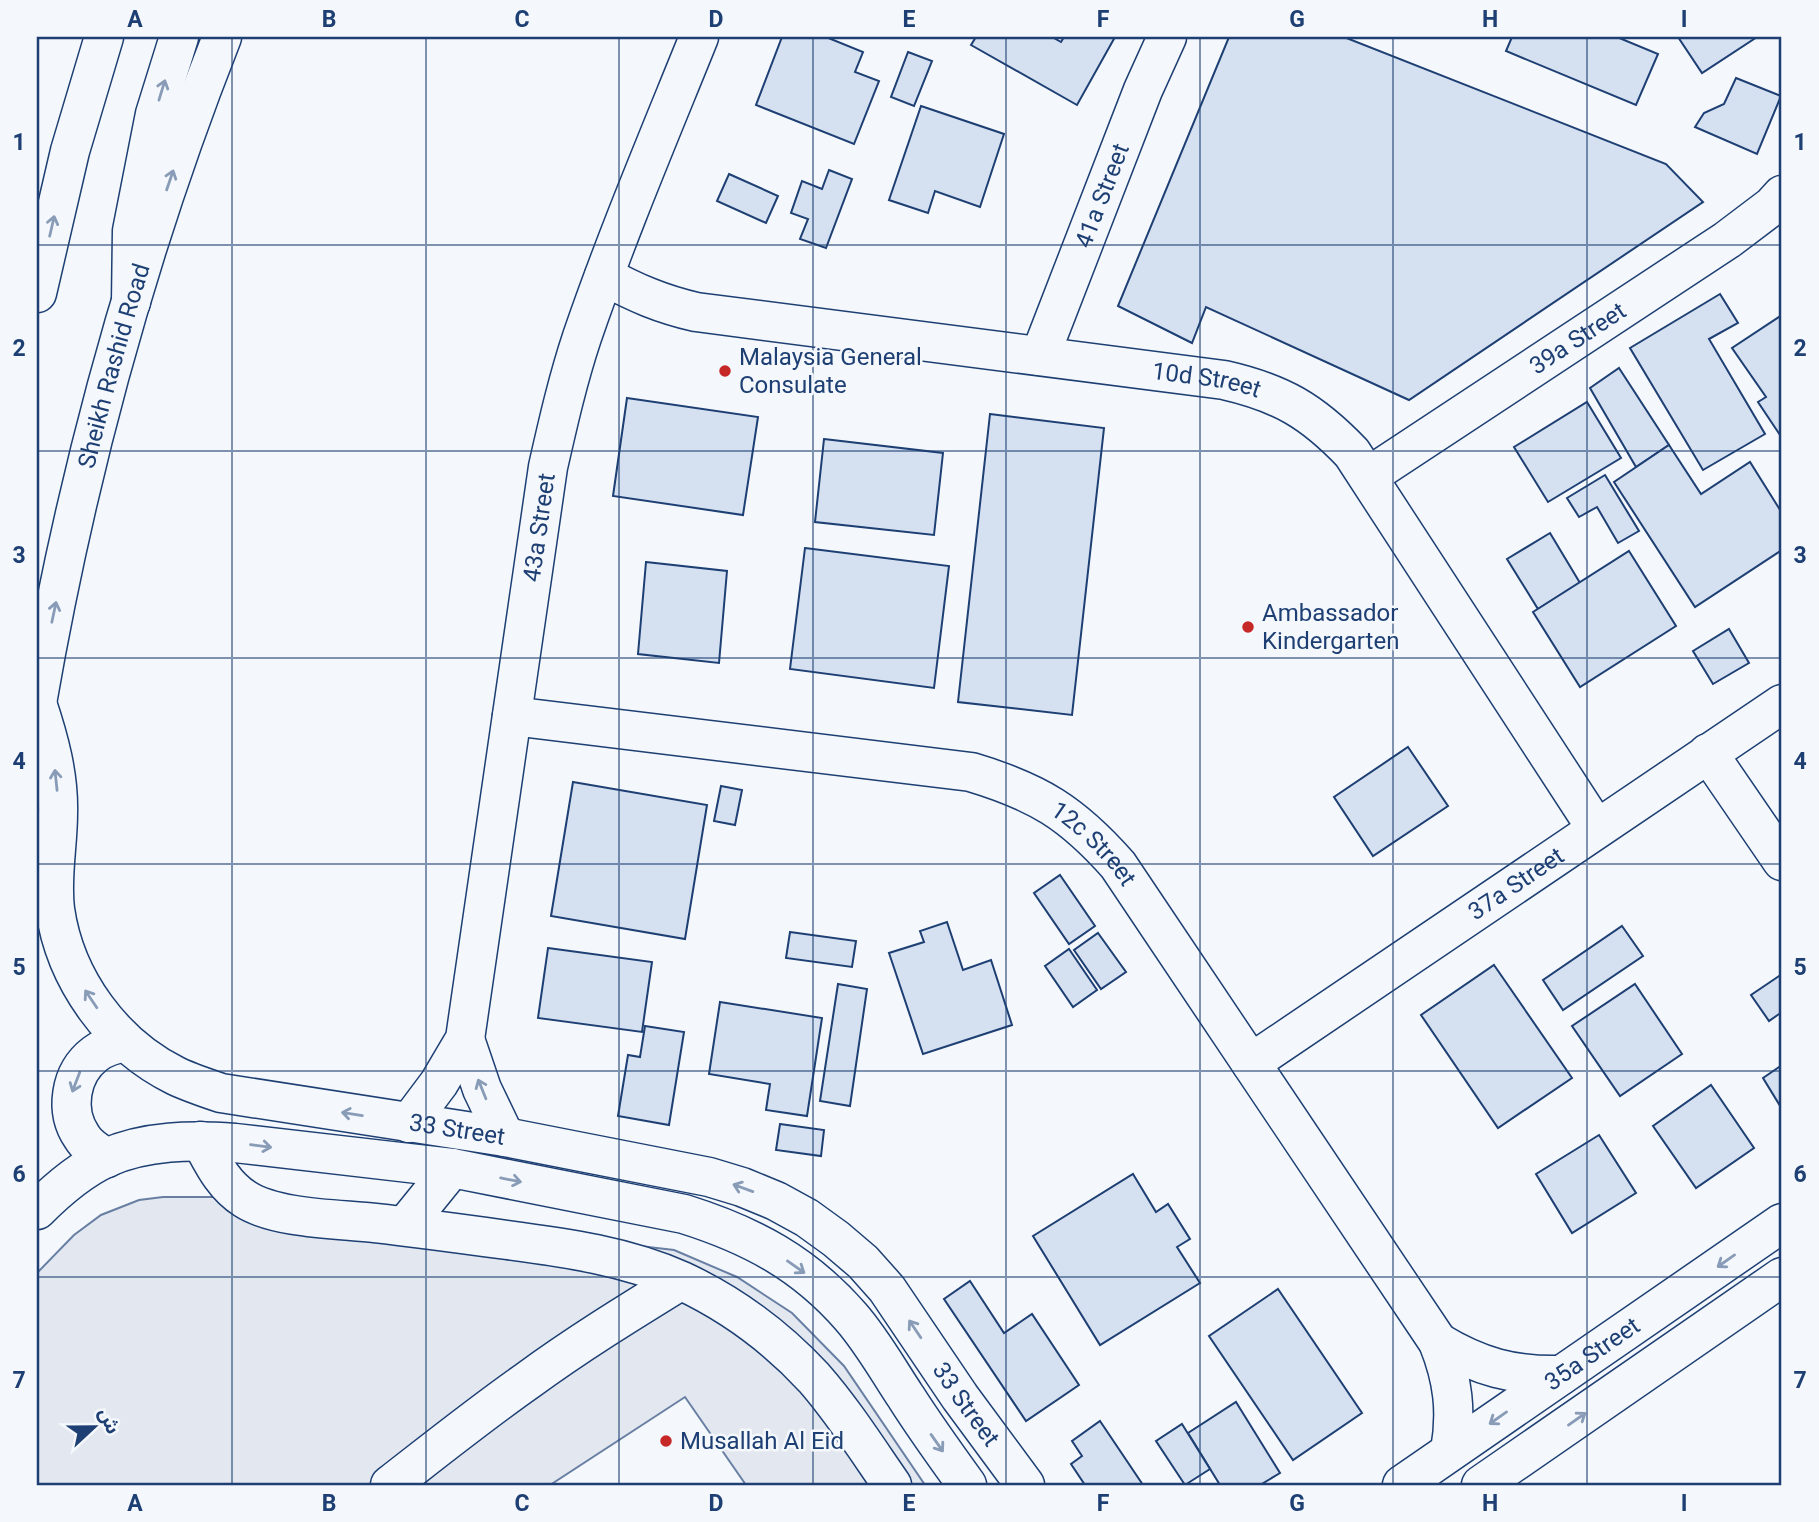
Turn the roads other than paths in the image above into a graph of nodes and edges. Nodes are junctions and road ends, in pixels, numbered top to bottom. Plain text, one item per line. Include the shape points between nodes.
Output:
1 (104, 37) edge
2 (179, 37) edge
3 (222, 37) edge
4 (699, 37) edge
5 (1167, 37) edge
6 (1782, 195) edge
7 (604, 276) junction
8 (37, 293) edge
9 (131, 302) junction
10 (1040, 356) junction
11 (1368, 476) junction
12 (37, 703) edge
13 (1782, 704) edge
14 (512, 716) junction
15 (1708, 753) junction
16 (1596, 828) junction
17 (1782, 861) edge
18 (465, 1039) junction
19 (125, 1042) junction
20 (1251, 1063) junction
21 (409, 1123) junction
22 (505, 1137) junction
23 (201, 1141) junction
24 (107, 1158) junction
25 (452, 1168) junction
26 (37, 1210) edge
27 (1782, 1223) edge
28 (405, 1226) junction
29 (1782, 1277) edge
30 (680, 1281) junction
31 (1438, 1342) junction
32 (1561, 1375) junction
33 (1450, 1451) junction
34 (390, 1485) edge
35 (892, 1485) edge
36 (967, 1485) edge
37 (1025, 1485) edge
38 (1402, 1485) edge
39 (1481, 1485) edge

8 -> 1 main road via 70,151
9 -> 2 main road via 132,231 155,114
9 -> 3 main road, Sheikh Rashid Road
4 - 7 main road, 43a Street
5 - 10 main road, 41a Street
6 - 11 main road, 39a Street via 1727,240
7 - 10 main road, 10d Street via 642,296 696,312
7 - 14 main road, 43a Street via 581,339 548,467
12 -> 9 main road, Sheikh Rashid Road via 72,528
10 - 11 main road, 10d Street via 1254,387 1308,412 1332,431
11 - 16 main road, 10d Street
19 -> 12 main road, 33 Street via 87,995 62,940 53,880 56,775
13 - 15 main road, 37a Street
14 - 18 main road, 43a Street
14 - 20 main road, 12c Street via 971,772 1037,797 1085,831 1118,865
15 - 16 main road, 37a Street
15 - 17 main road
16 - 20 main road, 37a Street
18 - 21 main road, 43a Street
22 -> 18 main road, 43a Street
21 -> 19 main road, 33 Street via 221,1093 177,1077
19 -> 24 main road via 96,1053 76,1078 72,1093 75,1125 93,1150
20 - 31 main road, 12c Street
21 - 22 main road, 33 Street
37 -> 22 main road, 33 Street via 887,1289 863,1262 807,1218 743,1187 709,1177
23 - 24 main road, 33 Street via 169,1142
23 -> 25 main road, 33 Street
23 - 28 main road via 223,1179 259,1206 288,1214
24 - 26 main road, 33 Street via 79,1174
25 - 28 main road
25 -> 36 main road, 33 Street via 684,1214 747,1236 775,1253 828,1293 851,1318
27 -> 32 main road, 35a Street
28 - 30 main road via 607,1255
39 -> 29 main road, 35a Street
30 - 34 main road via 529,1380
30 - 35 main road via 724,1304 786,1351 839,1409
31 - 32 main road, 12c Street via 1497,1369
31 - 33 main road, 12c Street via 1453,1396
32 -> 33 main road, 35a Street
33 - 38 main road, 35a Street

